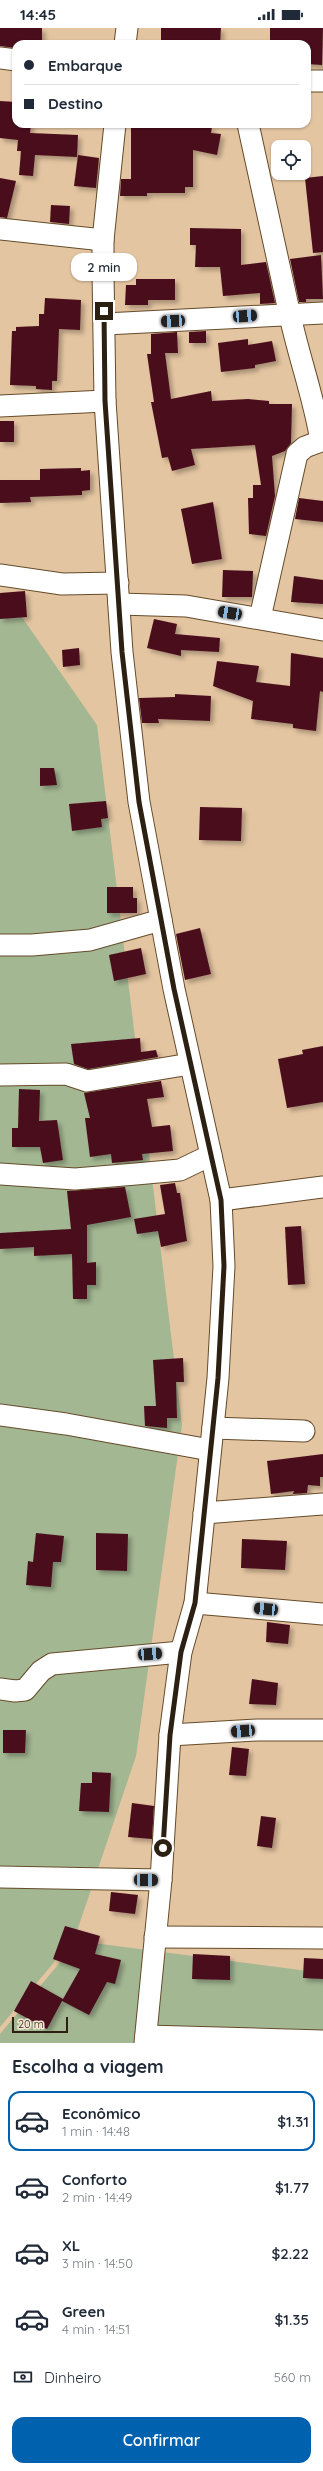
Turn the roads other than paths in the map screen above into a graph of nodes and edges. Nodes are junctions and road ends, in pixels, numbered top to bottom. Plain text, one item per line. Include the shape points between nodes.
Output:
1 (127, 28) edge
2 (126, 40) edge
3 (0, 58) edge
4 (12, 60) edge
5 (311, 81) edge
6 (323, 81) edge
7 (115, 128) edge
8 (249, 128) edge
9 (0, 229) edge
10 (102, 240) junction
11 (289, 313) junction
12 (323, 313) edge
13 (105, 324) junction
14 (105, 401) junction
15 (0, 406) edge
16 (0, 575) edge
17 (118, 583) junction
18 (119, 604) junction
19 (260, 618) junction
20 (323, 630) edge
21 (161, 920) junction
22 (0, 945) edge
23 (190, 1064) junction
24 (0, 1074) edge
25 (211, 1155) junction
26 (0, 1174) edge
27 (323, 1187) edge
28 (221, 1200) junction
29 (0, 1415) edge
30 (213, 1428) junction
31 (304, 1431) dead end
32 (210, 1450) junction
33 (323, 1504) edge
34 (204, 1513) junction
35 (195, 1603) junction
36 (323, 1614) edge
37 (181, 1652) junction
38 (0, 1689) edge
39 (323, 1730) edge
40 (170, 1735) junction
41 (0, 1877) edge
42 (161, 1880) junction
43 (155, 1937) junction
44 (323, 1938) edge
45 (145, 2039) edge
46 (323, 2041) edge

1 - 2 street
3 - 4 street
5 - 6 street
7 - 10 street
8 - 11 street
9 - 10 street
10 - 13 street
11 - 12 street
11 - 13 street
11 - 19 street via 321,442 305,447 297,454
13 - 14 street
14 - 15 street
14 - 17 street
16 - 17 street via 62,584
17 - 18 street
18 - 19 street via 186,606
18 - 21 street via 139,802
19 - 20 street
21 - 22 street via 90,940
21 - 23 street
23 - 24 street via 87,1081 66,1074
23 - 25 street
25 - 26 street via 180,1170 136,1174 75,1179
25 - 28 street
27 - 28 street
28 - 30 street via 224,1266
29 - 32 street
30 - 31 street
30 - 32 street
32 - 34 street
33 - 34 street
34 - 35 street
35 - 36 street
35 - 37 street
37 - 38 street via 52,1664 41,1671 25,1690
37 - 40 street
39 - 40 street via 257,1730
40 - 42 street
41 - 42 street
42 - 43 street
43 - 44 street
43 - 45 street
45 - 46 street

